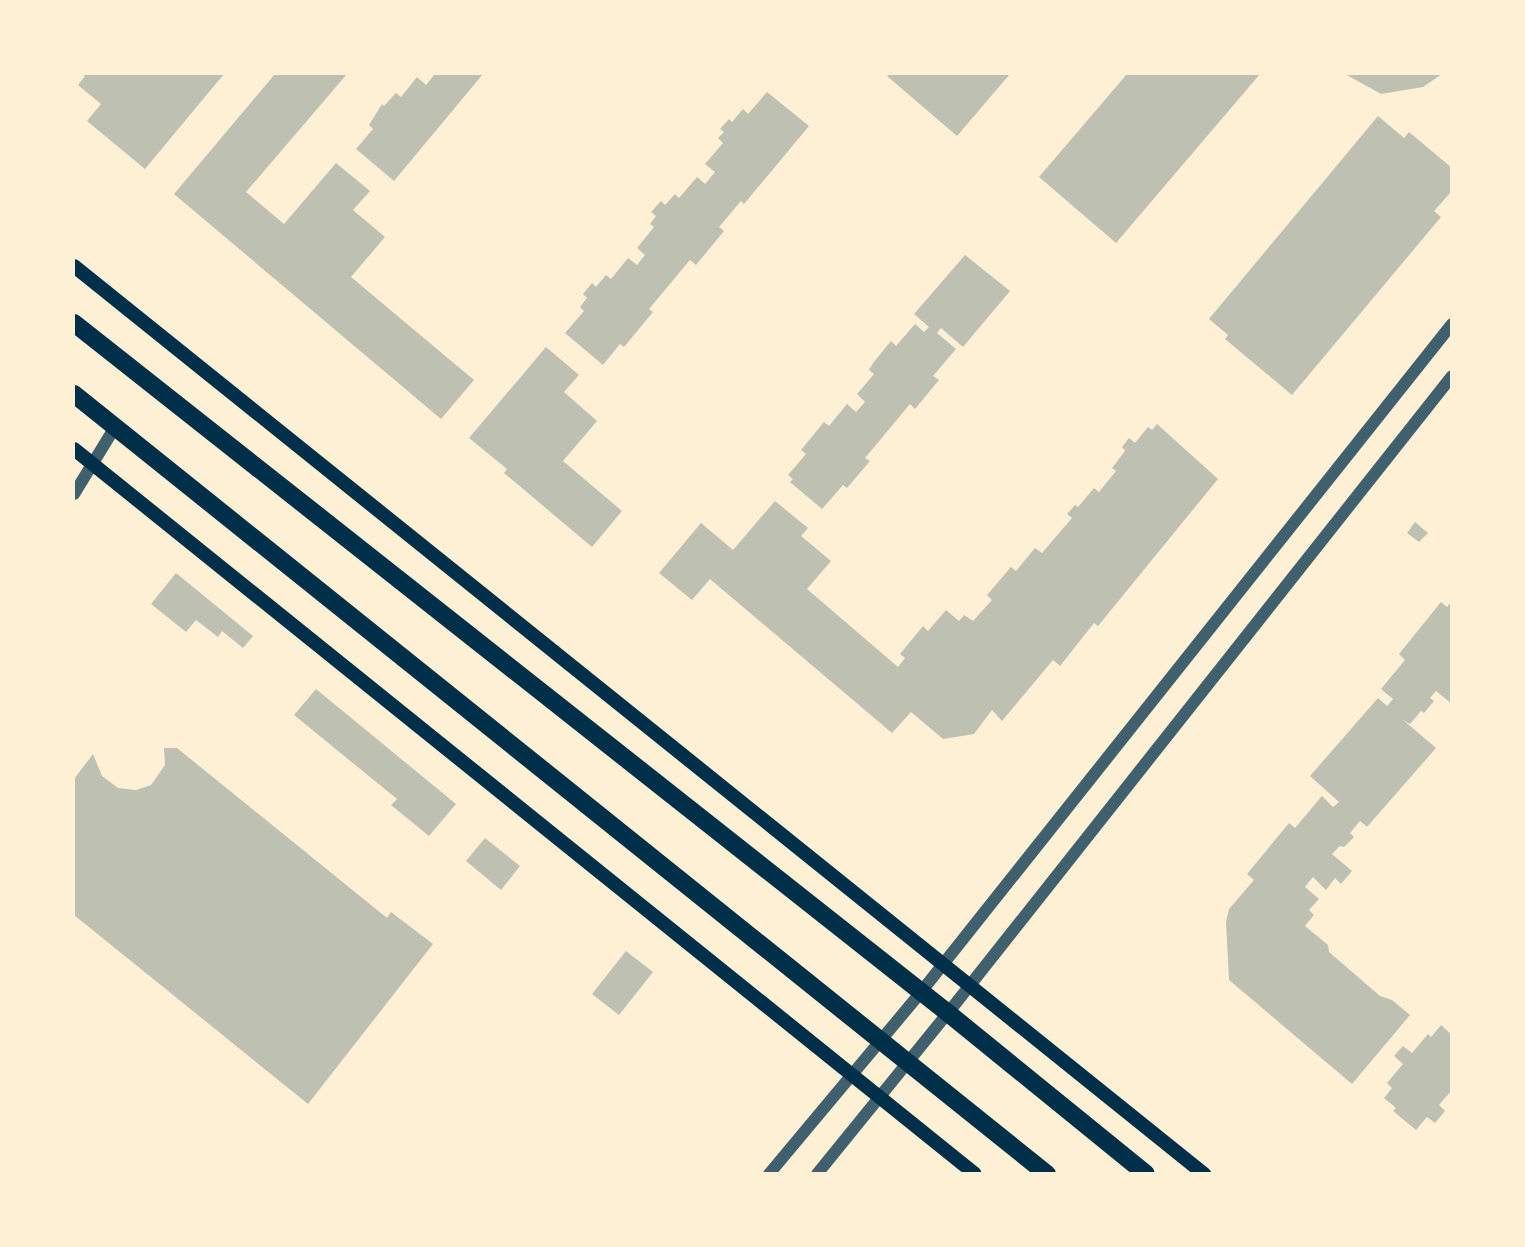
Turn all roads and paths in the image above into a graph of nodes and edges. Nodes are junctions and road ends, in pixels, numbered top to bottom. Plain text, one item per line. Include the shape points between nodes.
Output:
1 (74, 266) edge
2 (74, 323) edge
3 (1451, 324) edge
4 (1451, 376) edge
5 (74, 394) edge
6 (115, 427) junction
7 (74, 449) edge
8 (92, 464) junction
9 (74, 494) edge
10 (942, 966) junction
11 (969, 987) junction
12 (921, 992) junction
13 (948, 1013) junction
14 (881, 1040) junction
15 (908, 1063) junction
16 (852, 1075) junction
17 (879, 1097) junction
18 (769, 1174) edge
19 (817, 1174) edge
20 (975, 1174) edge
21 (1047, 1174) edge
22 (1146, 1174) edge
23 (1204, 1174) edge

1 - 10 main road
2 - 12 main road
3 - 10 street
4 - 11 street
5 - 6 main road
6 - 8 street
6 - 14 main road
7 - 8 main road
8 - 9 street
8 - 16 main road
10 - 11 main road
10 - 12 street
11 - 13 street
11 - 23 main road
12 - 13 main road
12 - 14 street
13 - 15 street
13 - 22 main road
14 - 15 main road
14 - 16 street
15 - 17 street
15 - 21 main road
16 - 17 main road
16 - 18 street
17 - 19 street
17 - 20 main road

